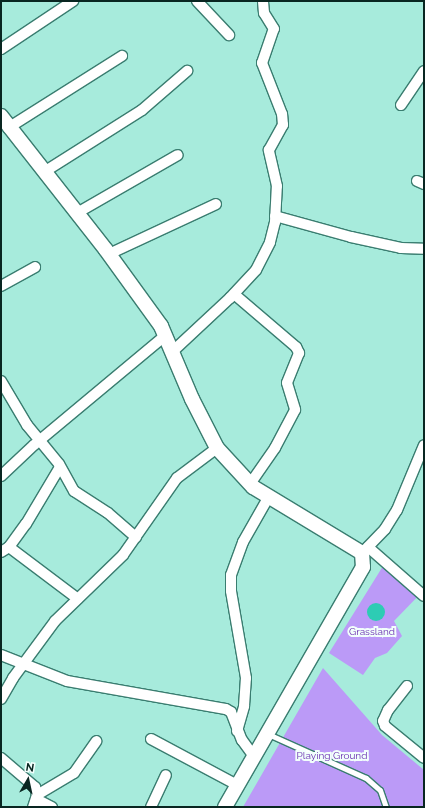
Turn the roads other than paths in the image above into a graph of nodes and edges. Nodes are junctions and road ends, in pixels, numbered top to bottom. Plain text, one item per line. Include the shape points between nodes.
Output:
1 (73, 1) edge
2 (197, 1) edge
3 (263, 1) edge
4 (230, 35) dead end
5 (1, 49) edge
6 (122, 56) dead end
7 (187, 71) dead end
8 (424, 71) edge
9 (400, 105) dead end
10 (3, 120) edge
11 (178, 155) dead end
12 (44, 172) junction
13 (216, 204) dead end
14 (77, 213) junction
15 (276, 216) junction
16 (424, 249) edge
17 (109, 254) junction
18 (35, 267) dead end
19 (1, 286) edge
20 (234, 294) junction
21 (165, 336) junction
22 (172, 352) junction
23 (2, 383) edge
24 (40, 440) junction
25 (424, 445) edge
26 (217, 448) junction
27 (60, 467) junction
28 (1, 476) edge
29 (250, 484) junction
30 (268, 498) junction
31 (136, 536) junction
32 (5, 549) edge
33 (365, 550) junction
34 (424, 596) edge
35 (78, 599) junction
36 (1, 655) edge
37 (22, 665) junction
38 (407, 686) dead end
39 (1, 699) edge
40 (237, 730) junction
41 (266, 733) junction
42 (151, 739) dead end
43 (96, 741) dead end
44 (253, 755) junction
45 (1, 758) edge
46 (424, 758) edge
47 (166, 775) dead end
48 (237, 785) junction
49 (35, 801) edge
50 (52, 807) edge
51 (151, 807) edge
52 (225, 807) edge
53 (386, 807) edge

1 - 5 street
2 - 4 street
3 - 15 street via 264,13 274,29 262,63 282,114 283,125 269,150 277,186
6 - 10 street
7 - 12 street via 142,110
8 - 9 street
10 - 12 street
11 - 14 street
12 - 14 street
13 - 17 street
14 - 17 street
15 - 16 street via 351,237 401,248
15 - 20 street via 270,242 261,262
17 - 21 street
18 - 19 street
20 - 22 street
20 - 29 street via 300,353 288,383 295,410 275,448
21 - 22 street
21 - 24 street
22 - 26 street
23 - 24 street via 27,425
24 - 27 street
24 - 28 street
25 - 33 street via 397,510
26 - 29 street
26 - 31 street via 177,478
27 - 31 street via 74,491 108,513
27 - 32 street
29 - 30 street
30 - 33 street
30 - 40 street via 244,542 231,575 231,591 246,678 244,706
31 - 35 street via 123,554
32 - 35 street
33 - 34 street
33 - 41 street via 363,567
35 - 37 street via 55,621
36 - 37 street
37 - 39 street
37 - 40 street via 67,681 226,709 231,712
38 - 46 street via 388,710 383,721 385,726
40 - 44 street
41 - 44 street
41 - 53 lane via 366,778 380,790
42 - 48 street
43 - 49 street via 74,773
44 - 48 street
45 - 49 street via 35,787
47 - 51 street
48 - 52 street
49 - 50 street

